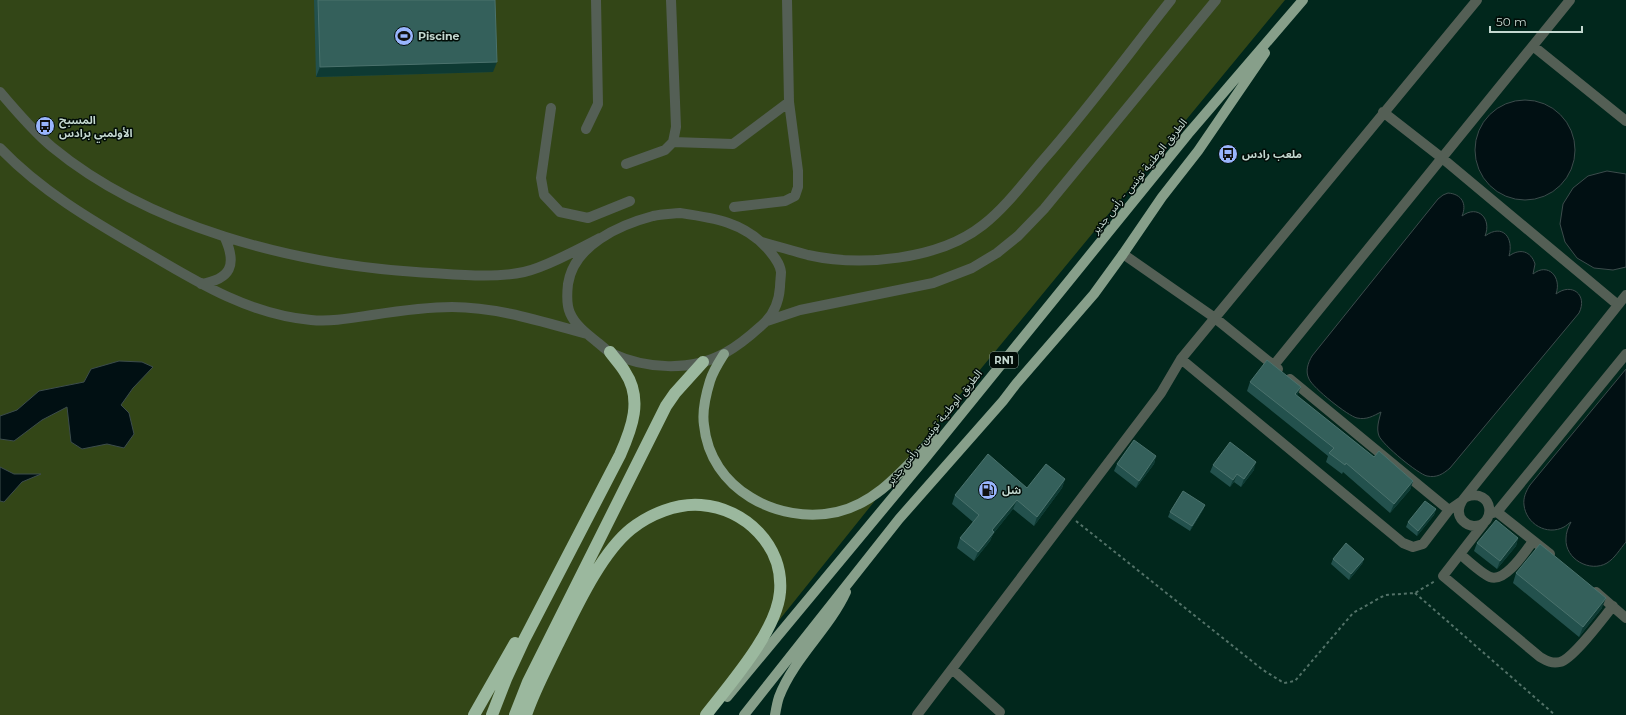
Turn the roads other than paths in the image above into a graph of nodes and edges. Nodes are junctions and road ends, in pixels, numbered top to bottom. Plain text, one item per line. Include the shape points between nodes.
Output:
1 (596, 0) edge
2 (671, 0) edge
3 (787, 0) edge
4 (1171, 0) edge
5 (1216, 0) edge
6 (1477, 0) edge
7 (1570, 0) edge
8 (1300, 4) edge
9 (1533, 46) junction
10 (0, 92) edge
11 (789, 102) junction
12 (550, 108) dead end
13 (1384, 112) junction
14 (1626, 121) edge
15 (586, 129) dead end
16 (673, 142) junction
17 (0, 148) edge
18 (1442, 158) junction
19 (626, 164) dead end
20 (630, 201) dead end
21 (734, 207) dead end
22 (225, 238) junction
23 (600, 238) junction
24 (761, 241) junction
25 (1123, 254) junction
26 (201, 284) junction
27 (1626, 295) edge
28 (1618, 305) junction
29 (1215, 318) junction
30 (767, 321) junction
31 (587, 334) junction
32 (610, 352) junction
33 (724, 354) junction
34 (1626, 354) edge
35 (1181, 359) junction
36 (703, 362) junction
37 (1274, 365) junction
38 (971, 401) junction
39 (1464, 499) junction
40 (1449, 510) junction
41 (1491, 515) junction
42 (1533, 541) junction
43 (1460, 554) junction
44 (1558, 561) edge
45 (853, 576) junction
46 (555, 580) junction
47 (1588, 586) edge
48 (1613, 606) junction
49 (1625, 616) edge
50 (952, 669) junction
51 (1000, 714) edge
52 (474, 715) edge
53 (492, 715) edge
54 (515, 715) edge
55 (526, 715) edge
56 (706, 715) edge
57 (712, 715) edge
58 (744, 715) edge
59 (775, 715) edge
60 (917, 715) edge

1 - 15 street via 598,104
2 - 16 street via 676,126
3 - 11 street
4 - 24 street via 1063,138 1003,206 982,226 961,239 905,258 852,261 809,255
5 - 30 street via 1044,209 997,253 972,268 933,284 800,310
6 - 13 street
7 - 9 street
8 - 25 main road, الطريق الوطنية تونس - رأس جدير / RN1
8 - 38 main road, الطريق الوطنية تونس - رأس جدير / RN1 via 1188,134
9 - 14 street
9 - 18 street
10 - 22 street via 23,120 52,147 92,176 156,211
11 - 16 street via 733,144
11 - 21 street via 798,170 795,196 785,201
12 - 20 street via 542,178 544,196 560,212 588,218
13 - 18 street
13 - 29 street
16 - 19 street via 665,150
17 - 26 street via 39,183 75,210
18 - 28 street
18 - 37 street
22 - 23 street via 378,270 482,275 526,272
22 - 26 street via 232,260 228,272 219,280
23 - 24 street via 632,222 680,213 718,219 746,230
23 - 31 street via 580,255 570,273 566,294 570,314
24 - 30 street via 774,256 781,271 779,299
25 - 29 street
25 - 45 main road, الطريق الوطنية تونس - رأس جدير / RN1 via 1094,294 899,519
26 - 31 street via 253,308 301,319 339,320 397,311 452,307 480,308
27 - 28 street
28 - 39 street
29 - 35 street
29 - 37 street
30 - 33 street via 744,342
31 - 32 street
32 - 36 street via 639,364 661,366
32 - 46 highway via 625,372 632,387 632,428
33 - 36 street
33 - 38 main road via 710,380 704,414 711,453 728,480 741,492 772,508 788,512 837,512 870,497 898,476
34 - 41 street
35 - 40 street via 1403,543 1413,547 1423,544
35 - 50 street via 1161,393
36 - 54 highway via 666,406 528,682
37 - 40 street
38 - 57 main road, الطريق الوطنية تونس - رأس جدير / RN1
39 - 40 street
39 - 41 street via 1472,494 1484,498 1488,502
39 - 41 street via 1459,506 1459,512 1464,523 1476,526
41 - 42 street
41 - 43 street
42 - 43 street via 1506,575 1498,578 1490,577
42 - 44 street
43 - 48 street via 1443,576 1550,663 1561,662 1571,656
45 - 58 main road, الطريق الوطنية تونس - رأس جدير / RN1
45 - 59 main road via 840,606 786,683 778,698
46 - 52 highway
46 - 53 highway via 506,679
47 - 48 street
48 - 49 street
50 - 51 street
50 - 60 street
55 - 56 highway via 577,606 620,539 631,528 654,515 683,506 701,505 731,513 764,536 777,563 780,592 777,607 760,644

